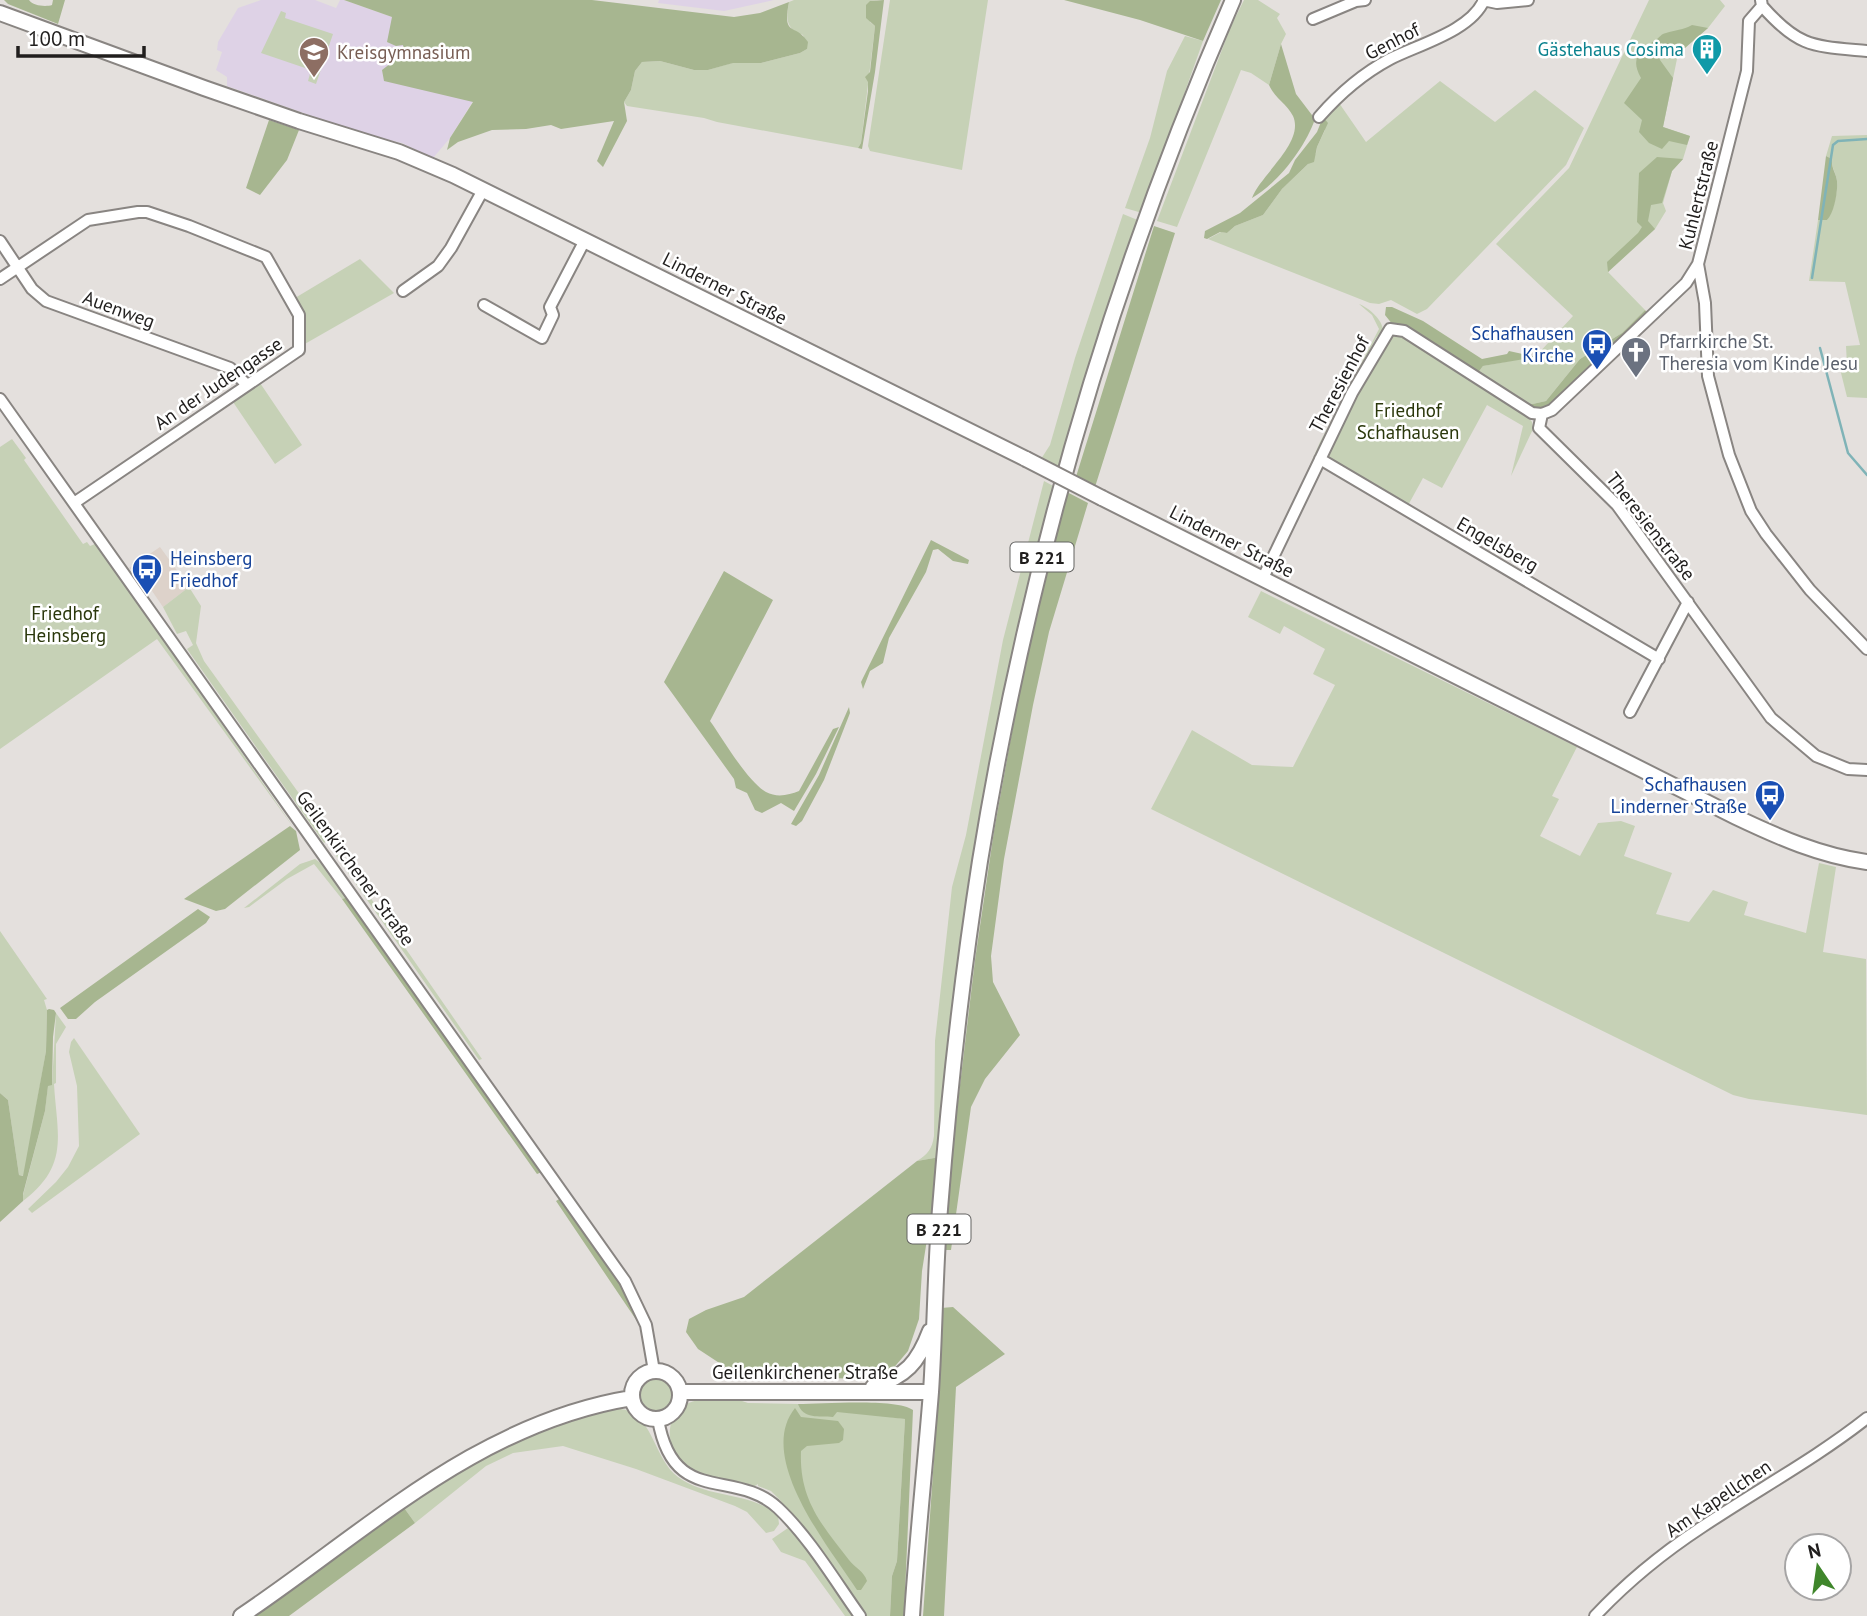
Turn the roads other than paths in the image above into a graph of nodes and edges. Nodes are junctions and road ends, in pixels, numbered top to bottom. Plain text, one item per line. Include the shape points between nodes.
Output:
1 (1233, 0) edge
2 (1364, 0) edge
3 (1483, 0) edge
4 (1528, 0) edge
5 (1761, 3) edge
6 (0, 7) edge
7 (0, 13) edge
8 (1314, 19) dead end
9 (24, 20) junction
10 (1867, 51) edge
11 (1319, 117) dead end
12 (483, 190) junction
13 (585, 240) junction
14 (0, 242) edge
15 (1698, 264) junction
16 (17, 267) junction
17 (0, 279) edge
18 (403, 291) dead end
19 (484, 304) dead end
20 (246, 384) junction
21 (0, 399) edge
22 (1542, 414) junction
23 (1320, 459) junction
24 (74, 503) junction
25 (1263, 578) junction
26 (1688, 602) junction
27 (1867, 649) edge
28 (1659, 659) junction
29 (1630, 712) dead end
30 (1867, 770) edge
31 (1867, 862) edge
32 (934, 1320) junction
33 (654, 1371) junction
34 (865, 1391) junction
35 (680, 1392) junction
36 (931, 1392) junction
37 (632, 1398) junction
38 (1867, 1418) edge
39 (658, 1419) junction
40 (241, 1616) edge
41 (860, 1616) edge
42 (912, 1616) edge
43 (1595, 1616) edge

1 - 32 main road, B 221 via 1139,234 1047,534 1011,699 969,942 948,1115
2 - 8 street
3 - 4 street, Genhof
3 - 11 street, Genhof via 1452,30 1361,77
5 - 10 street via 1781,27 1801,41
5 - 15 street, Kuhlertstraße via 1749,21 1747,71
6 - 9 main road, Linderner Straße
7 - 9 main road, Linderner Straße
9 - 12 main road, Linderner Straße via 107,54 399,152
12 - 13 main road, Linderner Straße
12 - 18 street via 438,266
13 - 19 street via 550,307 553,315 542,338
13 - 25 main road, Linderner Straße, bridge
14 - 16 street, Auenweg
15 - 22 street via 1686,284 1552,410
15 - 27 street, Kuhlertstraße via 1706,303 1708,376 1751,511 1810,590
16 - 17 street, An der Judengasse
16 - 20 street, Auenweg via 38,296 230,368
16 - 20 street, An der Judengasse via 88,220 138,212 258,252 270,260 299,315 299,350
20 - 24 street, An der Judengasse
21 - 24 street, Geilenkirchener Straße
22 - 23 street, Theresienhof via 1532,414 1404,331 1390,328
22 - 26 street, Theresienstraße via 1539,428 1617,505
23 - 25 street, Theresienhof
23 - 28 street, Engelsberg
24 - 33 street, Geilenkirchener Straße via 625,1282 646,1325
25 - 31 main road, Linderner Straße via 1766,831 1824,853
26 - 28 street
26 - 30 street, Theresienstraße via 1771,718 1816,756 1848,769
28 - 29 street
32 - 34 main road via 918,1359 905,1373
32 - 36 main road, B 221
33 - 35 main road via 670,1375
33 - 37 main road via 636,1381
34 - 35 main road, Geilenkirchener Straße
34 - 36 main road, Geilenkirchener Straße
35 - 39 main road via 674,1411
36 - 42 main road, B 221
37 - 39 main road via 642,1415
37 - 40 main road via 557,1416 497,1442 403,1500
38 - 43 street, Am Kapellchen via 1699,1528
39 - 41 street via 663,1440 681,1469 702,1481 749,1491 779,1509

